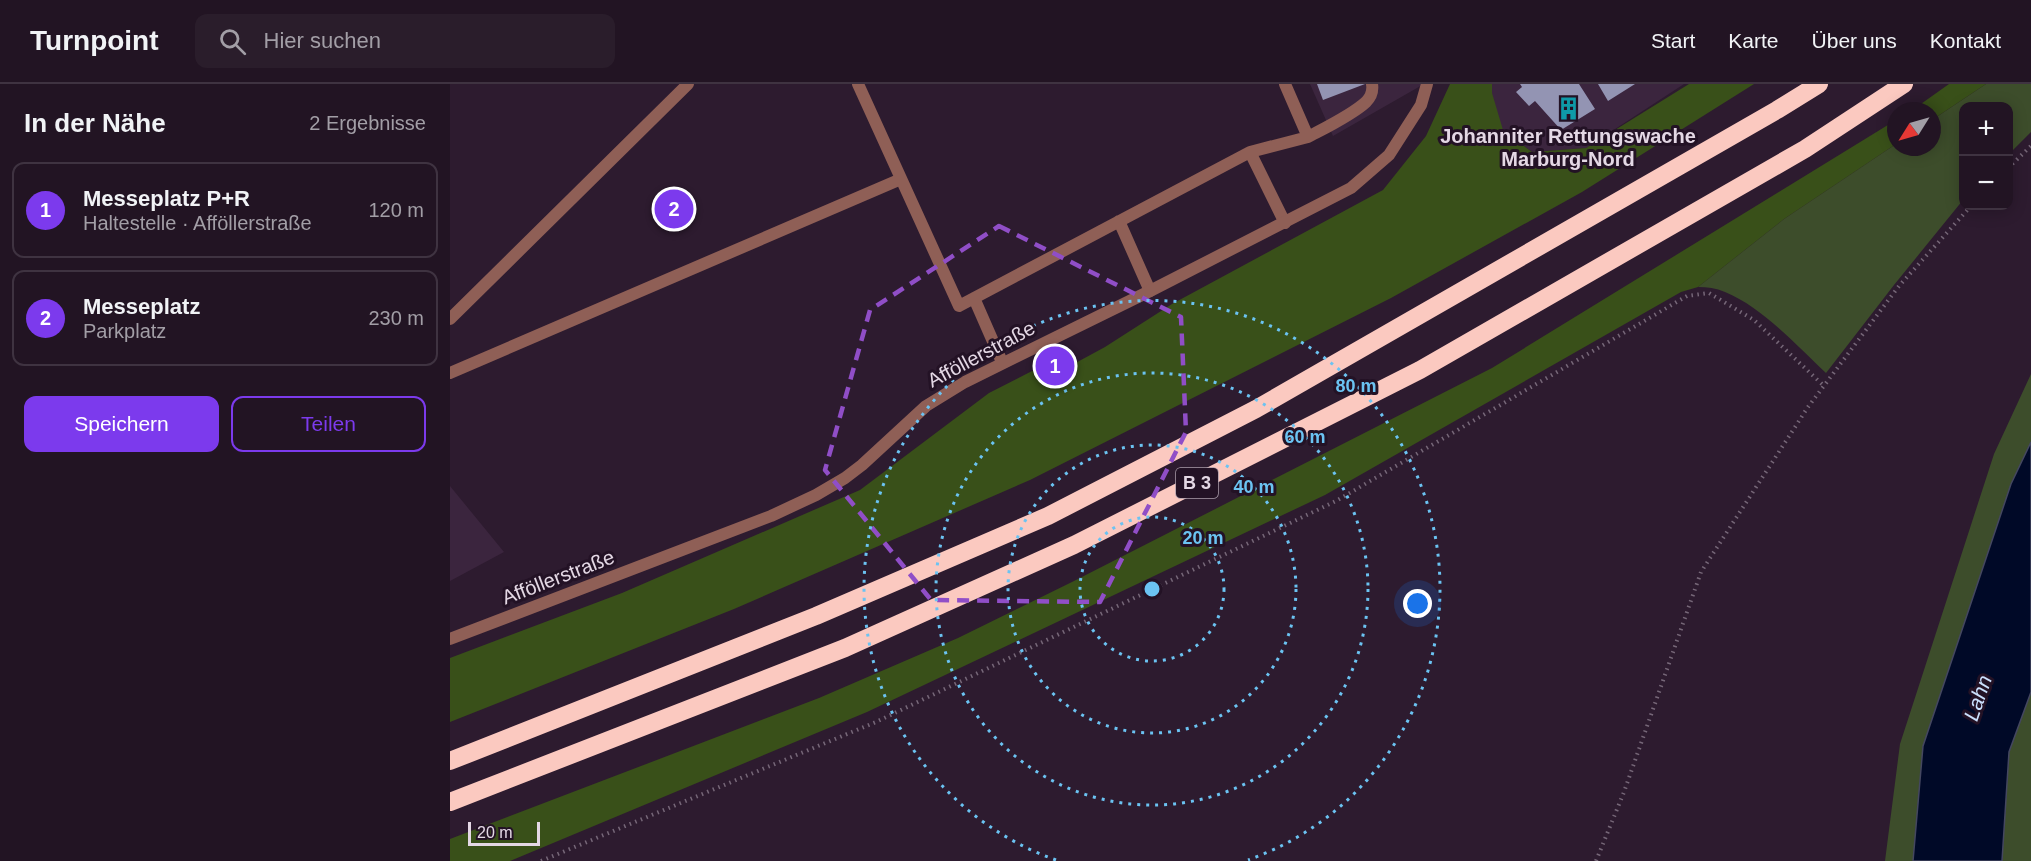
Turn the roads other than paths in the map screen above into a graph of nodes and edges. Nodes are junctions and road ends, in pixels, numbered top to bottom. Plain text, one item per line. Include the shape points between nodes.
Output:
1 (688, 84) edge
2 (858, 84) edge
3 (1285, 84) edge
4 (1372, 84) edge
5 (1427, 84) edge
6 (1819, 84) edge
7 (1904, 84) edge
8 (1308, 137) junction
9 (1250, 152) junction
10 (901, 179) junction
11 (1119, 221) junction
12 (1285, 223) junction
13 (1150, 291) junction
14 (974, 298) junction
15 (450, 319) edge
16 (1002, 362) junction
17 (450, 373) edge
18 (450, 639) edge
19 (450, 761) edge
20 (450, 802) edge

1 - 15 street
2 - 10 street
3 - 8 street
4 - 8 street via 1368,101
5 - 12 street, Afföllerstraße via 1421,105 1389,155 1351,188
6 - 19 highway, B 3 via 1256,409 1048,516 816,616
7 - 20 highway, B 3 via 1805,149 1420,370 1074,545 845,648
8 - 9 street
9 - 11 street
9 - 12 street
10 - 14 street via 958,306
10 - 17 street
11 - 13 street
11 - 14 street
12 - 13 street, Afföllerstraße
13 - 16 street, Afföllerstraße
14 - 16 street
16 - 18 street, Afföllerstraße via 926,406 862,465 816,495 771,516

